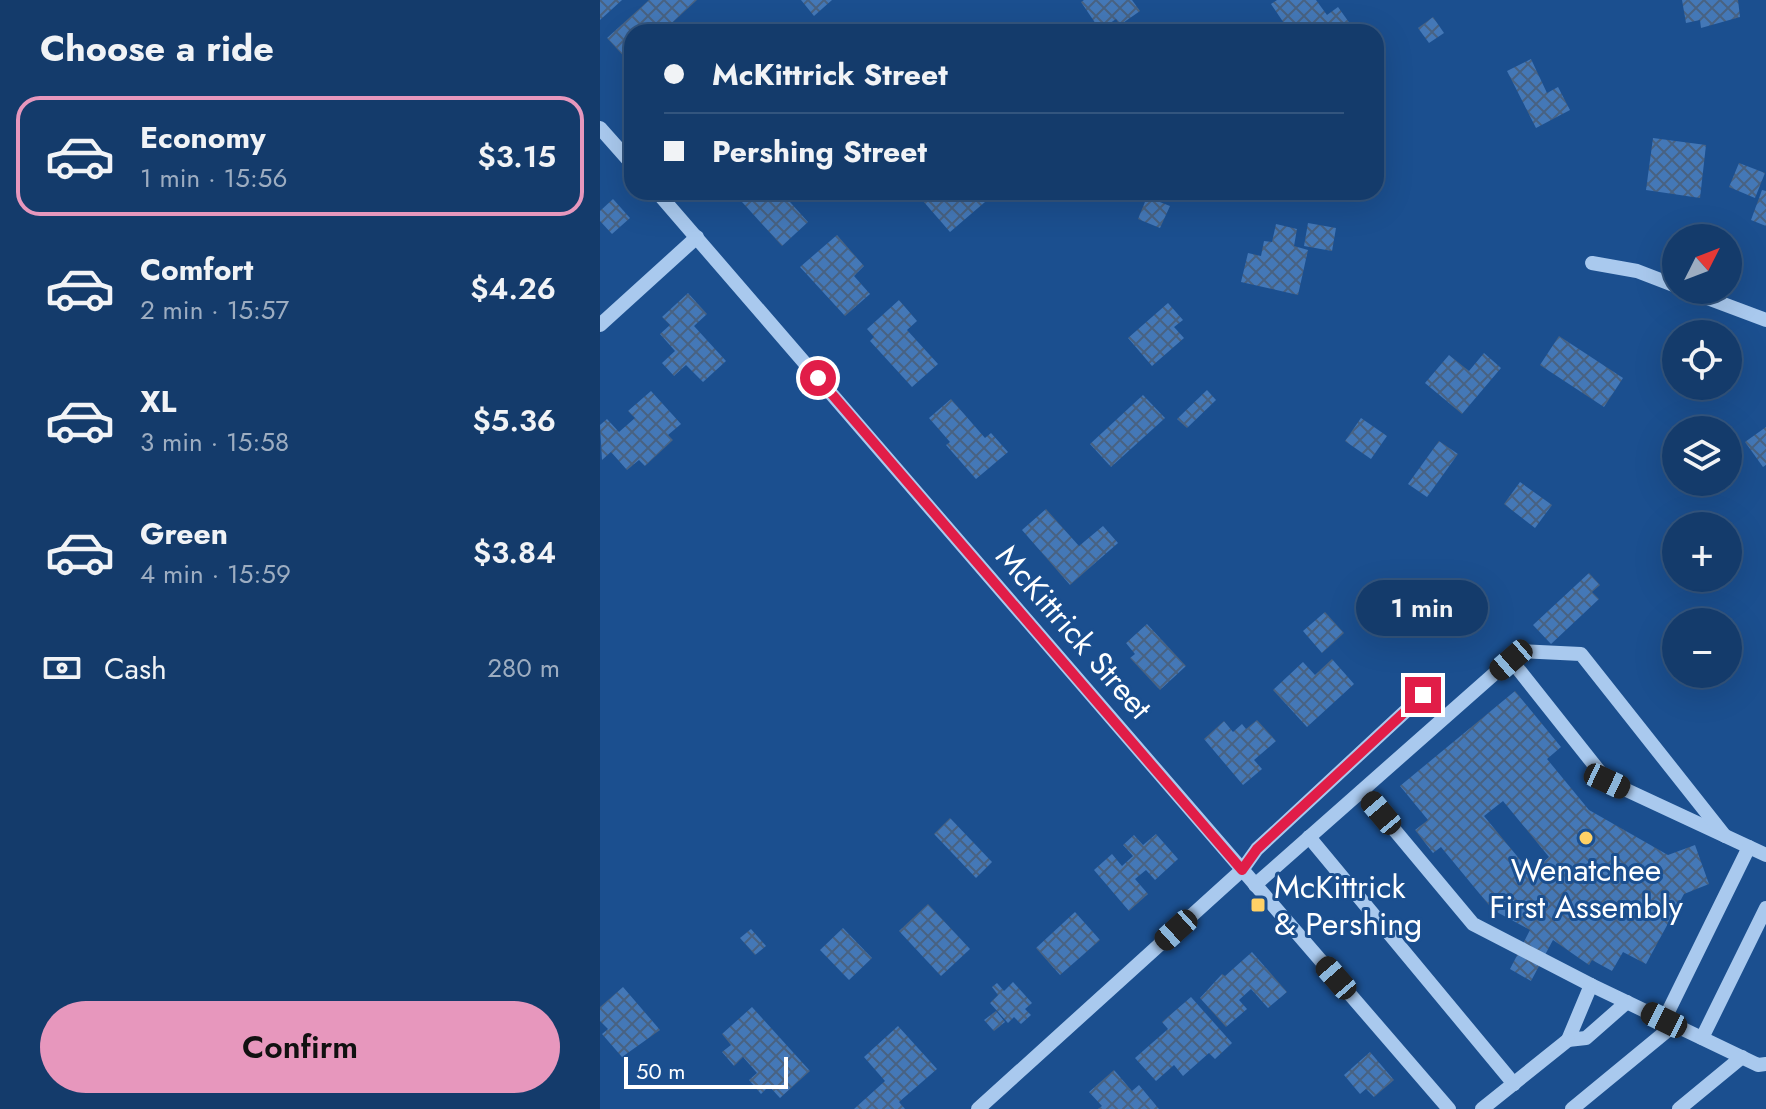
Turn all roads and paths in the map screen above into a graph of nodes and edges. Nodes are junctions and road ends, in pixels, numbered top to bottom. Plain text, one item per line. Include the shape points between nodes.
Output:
1 (600, 128) edge
2 (624, 155) edge
3 (664, 200) edge
4 (697, 237) junction
5 (1592, 263) dead end
6 (1662, 281) edge
7 (1723, 304) edge
8 (1766, 320) edge
9 (600, 325) edge
10 (1511, 660) junction
11 (1423, 695) dead end
12 (1362, 791) junction
13 (1725, 836) junction
14 (1309, 837) junction
15 (1749, 847) junction
16 (1766, 855) edge
17 (1242, 870) junction
18 (1255, 885) junction
19 (1766, 908) edge
20 (1591, 985) junction
21 (1627, 1002) junction
22 (1669, 1022) junction
23 (1702, 1038) junction
24 (1568, 1040) junction
25 (1742, 1057) junction
26 (1766, 1064) edge
27 (1514, 1084) junction
28 (978, 1109) edge
29 (1449, 1109) edge
30 (1482, 1109) edge
31 (1572, 1109) edge
32 (1679, 1109) edge

1 - 2 street
3 - 4 street, McKittrick Street
4 - 9 street
4 - 17 street, McKittrick Street
5 - 6 street
7 - 8 street
10 - 12 street
10 - 13 street via 1607,781
10 - 13 street via 1520,651 1581,654
11 - 17 street via 1257,849
12 - 14 street
12 - 20 street via 1473,924
13 - 15 street
14 - 18 street
14 - 27 street
15 - 16 street
15 - 22 street
17 - 18 street, McKittrick Street
17 - 28 street
18 - 29 street, McKittrick Street
19 - 23 street
20 - 21 street
20 - 24 street
21 - 22 street
21 - 24 street via 1586,1038
22 - 23 street
22 - 31 street
23 - 25 street
24 - 27 street
25 - 26 street
25 - 32 street
27 - 30 street

